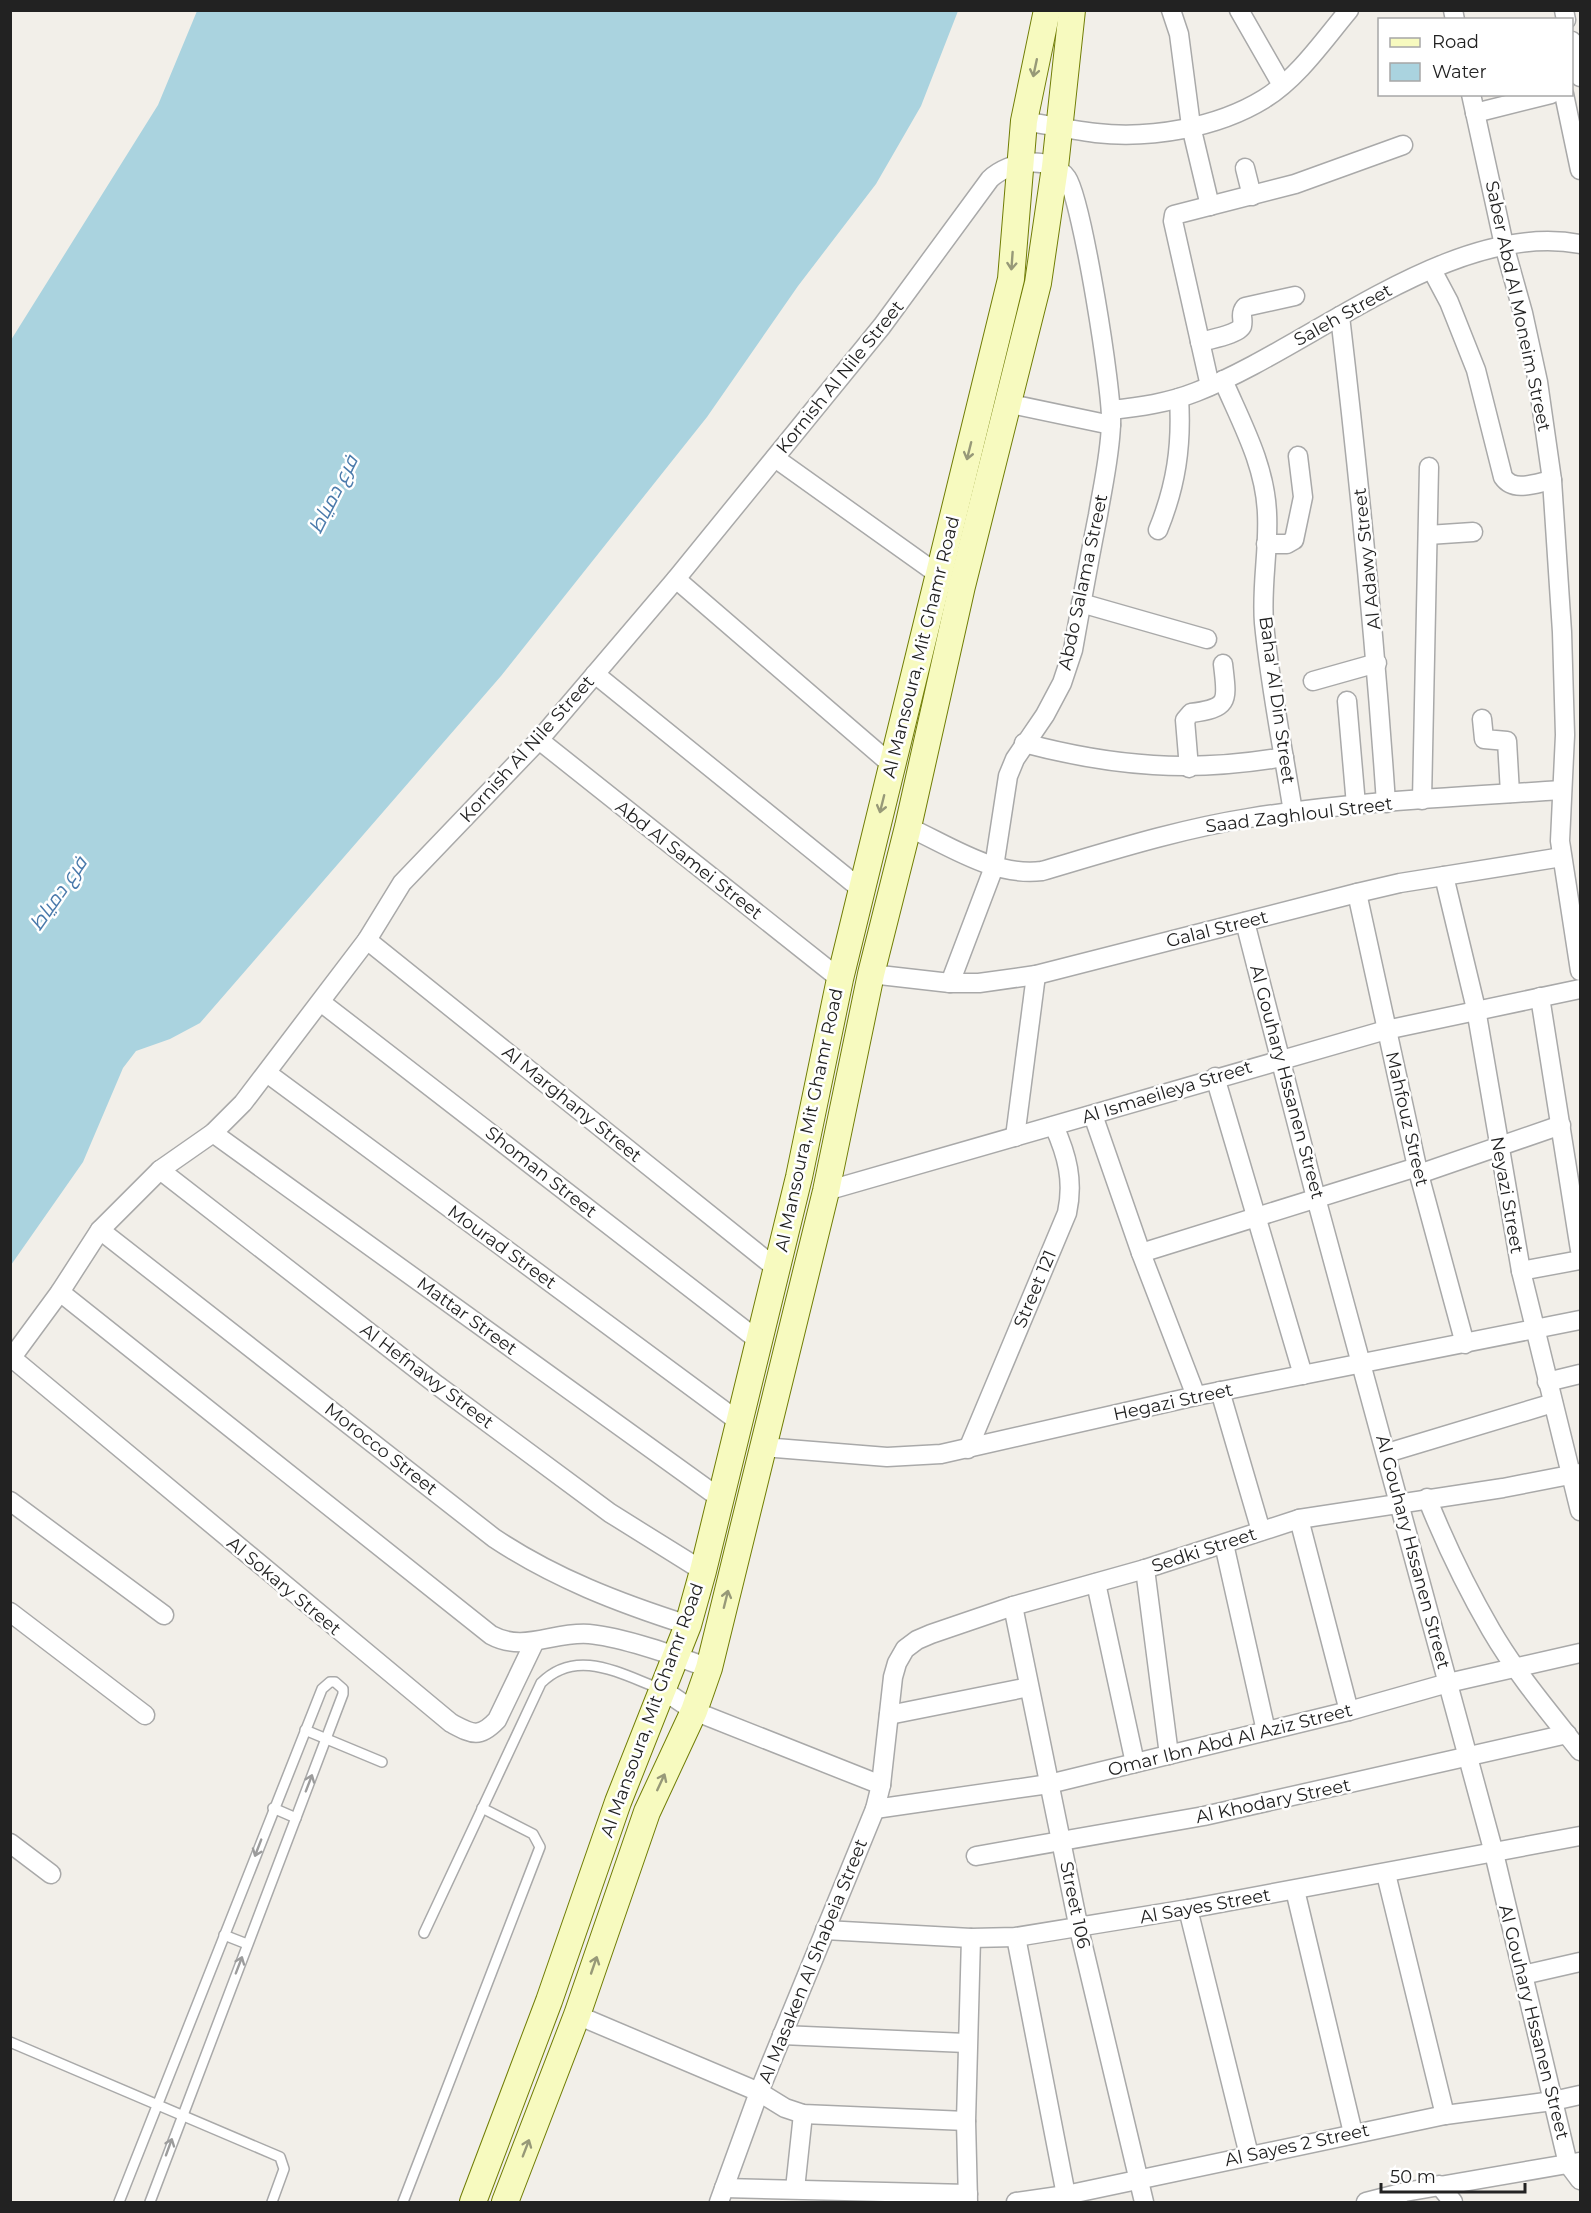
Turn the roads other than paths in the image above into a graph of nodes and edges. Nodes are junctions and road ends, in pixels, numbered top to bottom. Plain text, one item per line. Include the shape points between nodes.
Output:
1 (1047, 10) edge
2 (1072, 10) edge
3 (1171, 10) edge
4 (1239, 10) edge
5 (1349, 10) edge
6 (1573, 45) edge
7 (1581, 77) edge
8 (1282, 85) junction
9 (1471, 96) edge
10 (1543, 96) edge
11 (1564, 96) edge
12 (1475, 113) junction
13 (1024, 121) junction
14 (1191, 126) junction
15 (1058, 127) junction
16 (1403, 145) dead end
17 (1018, 163) junction
18 (1055, 166) junction
19 (1245, 168) dead end
20 (1581, 170) edge
21 (1252, 196) junction
22 (1210, 206) junction
23 (1504, 245) junction
24 (1580, 249) edge
25 (1432, 270) junction
26 (1294, 296) dead end
27 (1340, 316) junction
28 (1200, 342) junction
29 (1216, 383) junction
30 (1179, 398) junction
31 (1006, 403) junction
32 (1111, 417) junction
33 (1298, 456) dead end
34 (775, 458) junction
35 (1429, 467) dead end
36 (1552, 480) junction
37 (1158, 530) dead end
38 (1473, 532) dead end
39 (1428, 535) junction
40 (1266, 544) junction
41 (939, 575) junction
42 (676, 579) junction
43 (1081, 603) junction
44 (1207, 639) dead end
45 (1572, 647) edge
46 (1377, 663) junction
47 (1223, 664) dead end
48 (595, 674) junction
49 (1313, 681) dead end
50 (1347, 701) dead end
51 (1482, 719) dead end
52 (539, 740) junction
53 (1024, 743) junction
54 (1284, 757) junction
55 (892, 765) junction
56 (1189, 768) junction
57 (1573, 769) edge
58 (1562, 790) junction
59 (1510, 793) junction
60 (1422, 800) junction
61 (1386, 803) junction
62 (1356, 805) junction
63 (1293, 812) junction
64 (908, 827) junction
65 (1562, 858) junction
66 (994, 867) junction
67 (1444, 876) junction
68 (862, 890) junction
69 (1357, 893) junction
70 (1245, 922) junction
71 (367, 940) junction
72 (1581, 971) edge
73 (871, 974) junction
74 (1036, 975) junction
75 (840, 979) junction
76 (950, 983) junction
77 (1581, 989) edge
78 (1540, 997) junction
79 (322, 1003) junction
80 (1476, 1009) junction
81 (1386, 1030) junction
82 (1280, 1059) junction
83 (267, 1073) junction
84 (1215, 1077) junction
85 (1094, 1115) junction
86 (1561, 1125) junction
87 (1054, 1126) junction
88 (213, 1133) junction
89 (1015, 1137) junction
90 (1499, 1146) junction
91 (160, 1170) junction
92 (1418, 1170) junction
93 (825, 1191) junction
94 (1316, 1198) junction
95 (1256, 1216) junction
96 (100, 1230) junction
97 (1581, 1250) edge
98 (1141, 1253) junction
99 (1581, 1260) edge
100 (777, 1269) junction
101 (1521, 1271) junction
102 (60, 1292) junction
103 (1581, 1320) edge
104 (1534, 1330) junction
105 (759, 1341) junction
106 (1465, 1344) junction
107 (11, 1359) edge
108 (1362, 1365) junction
109 (1581, 1374) edge
110 (1303, 1375) junction
111 (1547, 1382) junction
112 (1220, 1391) junction
113 (1196, 1396) junction
114 (1553, 1403) junction
115 (738, 1421) junction
116 (763, 1448) junction
117 (968, 1449) junction
118 (1387, 1453) junction
119 (1576, 1474) edge
120 (1427, 1498) junction
121 (721, 1499) junction
122 (10, 1501) edge
123 (1401, 1502) junction
124 (1581, 1511) edge
125 (1299, 1519) junction
126 (1261, 1531) junction
127 (1224, 1544) junction
128 (1145, 1569) junction
129 (703, 1571) junction
130 (1096, 1583) junction
131 (1013, 1606) junction
132 (10, 1612) edge
133 (164, 1615) dead end
134 (688, 1625) junction
135 (534, 1643) junction
136 (1581, 1653) edge
137 (676, 1656) junction
138 (709, 1668) junction
139 (1516, 1668) junction
140 (1448, 1683) junction
141 (1029, 1687) junction
142 (663, 1690) junction
143 (694, 1711) junction
144 (1349, 1711) junction
145 (145, 1715) dead end
146 (889, 1715) junction
147 (305, 1730) junction
148 (1266, 1731) junction
149 (1568, 1734) junction
150 (326, 1738) junction
151 (1581, 1751) edge
152 (1169, 1755) junction
153 (1468, 1759) junction
154 (382, 1762) dead end
155 (1135, 1764) junction
156 (1049, 1784) junction
157 (881, 1785) junction
158 (273, 1808) junction
159 (482, 1809) junction
160 (875, 1809) junction
161 (296, 1818) junction
162 (1581, 1836) edge
163 (1061, 1842) junction
164 (10, 1843) edge
165 (1494, 1853) junction
166 (976, 1856) dead end
167 (51, 1874) dead end
168 (1386, 1874) junction
169 (1295, 1890) junction
170 (1188, 1909) junction
171 (1079, 1929) junction
172 (825, 1930) junction
173 (424, 1933) dead end
174 (224, 1935) junction
175 (1016, 1937) junction
176 (971, 1938) junction
177 (247, 1944) junction
178 (1581, 1962) edge
179 (1523, 1975) junction
180 (577, 2015) junction
181 (782, 2036) junction
182 (10, 2042) edge
183 (966, 2043) junction
184 (759, 2092) junction
185 (1581, 2095) edge
186 (1553, 2101) junction
187 (159, 2105) junction
188 (181, 2114) junction
189 (803, 2114) junction
190 (1445, 2115) junction
191 (966, 2121) junction
192 (1353, 2133) junction
193 (1250, 2155) junction
194 (1574, 2163) edge
195 (1138, 2180) junction
196 (1581, 2180) edge
197 (1439, 2185) junction
198 (795, 2189) junction
199 (722, 2195) edge
200 (1066, 2195) junction
201 (971, 2200) edge
202 (119, 2202) edge
203 (150, 2202) edge
204 (272, 2202) edge
205 (402, 2202) edge
206 (473, 2202) edge
207 (505, 2202) edge
208 (1016, 2202) edge
209 (1144, 2202) edge
210 (1366, 2202) edge
211 (1453, 2202) edge

1 -> 13 main road, Al Mansoura, Mit Ghamr Road
2 - 15 main road, Al Mansoura, Mit Ghamr Road
3 - 14 street via 1183,54
4 - 8 street
5 - 8 street
6 - 7 street
8 - 14 street via 1264,99 1218,120
9 - 12 street, Saber Abd Al Moneim Street
10 - 12 street
11 - 20 street
12 - 23 street, Saber Abd Al Moneim Street
13 - 15 street
13 - 17 main road, Al Mansoura, Mit Ghamr Road
14 - 15 street via 1126,134
14 - 22 street
15 - 18 main road, Al Mansoura, Mit Ghamr Road
16 - 21 street
17 - 18 street
17 - 34 street, Kornish Al Nile Street via 1006,166 990,179 882,326
17 -> 41 main road, Al Mansoura, Mit Ghamr Road via 1011,279
18 - 31 main road, Al Mansoura, Mit Ghamr Road via 1038,283
18 - 32 street, Abdo Salama Street via 1066,177 1077,203
19 - 21 street
21 - 22 street
22 - 28 street, Baha' Al Din Street via 1174,215 1173,221
23 - 24 street, Saleh Street via 1548,241
23 - 25 street, Saleh Street
23 - 36 street, Saber Abd Al Moneim Street via 1538,381
25 - 27 street, Saleh Street
25 - 36 street via 1476,370 1503,477 1518,486
26 - 28 street via 1245,307 1238,331
27 - 29 street, Saleh Street
27 - 46 street, Al Adawy Street
28 - 29 street, Baha' Al Din Street
29 - 30 street, Saleh Street
29 - 40 street, Baha' Al Din Street via 1258,460 1265,487
30 - 32 street, Saleh Street
30 - 37 street via 1178,466
31 - 32 street, Saleh Street
31 - 64 main road, Al Mansoura, Mit Ghamr Road
32 - 43 street, Abdo Salama Street
33 - 40 street via 1303,497 1294,540
34 - 41 street
34 - 42 street, Kornish Al Nile Street
35 - 39 street
36 - 45 street, Saber Abd Al Moneim Street
38 - 39 street
39 - 60 street
40 - 54 street, Baha' Al Din Street via 1263,605
41 - 55 main road, Al Mansoura, Mit Ghamr Road
42 - 48 street, Kornish Al Nile Street
42 - 55 street
43 - 44 street
43 - 53 street, Abdo Salama Street via 1062,684
45 - 57 street, Saber Abd Al Moneim Street
46 - 49 street
46 - 61 street, Al Adawy Street
47 - 56 street via 1227,695 1222,705 1191,713 1185,720
48 - 52 street, Kornish Al Nile Street
48 - 68 street
50 - 62 street
51 - 59 street via 1484,739 1506,741
52 - 71 street, Kornish Al Nile Street via 402,883
52 - 75 street, Abd Al Samei Street
53 - 56 street via 1106,761
53 - 66 street, Abdo Salama Street via 1008,776
54 - 56 street
54 - 63 street, Baha' Al Din Street
55 -> 68 main road, Al Mansoura, Mit Ghamr Road
57 - 58 street, Saber Abd Al Moneim Street
58 - 59 street, Saad Zaghloul Street
58 - 65 street, Saber Abd Al Moneim Street
59 - 60 street, Saad Zaghloul Street
60 - 61 street, Saad Zaghloul Street
61 - 62 street, Saad Zaghloul Street
62 - 63 street, Saad Zaghloul Street
63 - 66 street, Saad Zaghloul Street via 1164,836 1042,871
64 - 66 street, Saad Zaghloul Street
64 - 73 main road, Al Mansoura, Mit Ghamr Road
65 - 67 street, Galal Street
65 - 72 street, Saber Abd Al Moneim Street
66 - 76 street, Abdo Salama Street
67 - 69 street, Galal Street
67 - 80 street, Neyazi Street
68 - 75 main road, Al Mansoura, Mit Ghamr Road
69 - 70 street, Galal Street
69 - 81 street, Mahfouz Street
70 - 74 street, Galal Street
70 - 82 street, Al Gouhary Hssanen Street
71 - 79 street, Kornish Al Nile Street
71 - 100 street, Al Marghany Street
73 - 76 street, Galal Street
73 - 93 main road, Al Mansoura, Mit Ghamr Road
74 - 76 street, Galal Street
74 - 89 street
75 - 100 main road, Al Mansoura, Mit Ghamr Road
77 - 78 street, Al Ismaeileya Street
78 - 80 street, Al Ismaeileya Street
78 - 86 street
79 - 83 street, Kornish Al Nile Street
79 - 105 street, Shoman Street
80 - 81 street, Al Ismaeileya Street
80 - 90 street, Neyazi Street
81 - 82 street, Al Ismaeileya Street
81 - 92 street, Mahfouz Street
82 - 84 street, Al Ismaeileya Street
82 - 94 street, Al Gouhary Hssanen Street
83 - 88 street, Kornish Al Nile Street
83 - 115 street, Mourad Street
84 - 85 street, Al Ismaeileya Street
84 - 95 street
85 - 87 street, Al Ismaeileya Street
85 - 98 street
86 - 90 street
86 - 97 street
87 - 89 street, Al Ismaeileya Street
87 - 117 street, Street 121 via 1066,1151 1071,1178 1067,1213
88 - 91 street, Kornish Al Nile Street
88 - 121 street, Mattar Street
89 - 93 street, Al Ismaeileya Street
90 - 92 street
90 - 101 street, Neyazi Street
91 - 96 street, Kornish Al Nile Street
91 - 129 street, Al Hefnawy Street via 437,1385 610,1513
92 - 94 street
92 - 106 street, Mahfouz Street
93 - 116 main road, Al Mansoura, Mit Ghamr Road
94 - 95 street
94 - 108 street, Al Gouhary Hssanen Street
95 - 98 street
95 - 110 street
96 - 102 street, Kornish Al Nile Street
96 - 134 street, Morocco Street via 511,1549 580,1586
98 - 113 street
99 - 101 street
100 - 105 main road, Al Mansoura, Mit Ghamr Road
101 - 104 street, Neyazi Street
102 - 107 street, Kornish Al Nile Street
102 - 135 street via 491,1635 504,1642
103 - 104 street, Hegazi Street
104 - 106 street, Hegazi Street
104 - 111 street, Neyazi Street
105 - 115 main road, Al Mansoura, Mit Ghamr Road
106 - 108 street, Hegazi Street
107 - 135 street, Al Sokary Street via 451,1723 470,1732 488,1729 497,1720
108 - 110 street, Hegazi Street
108 - 118 street, Al Gouhary Hssanen Street
109 - 111 street
110 - 112 street, Hegazi Street
111 - 114 street, Neyazi Street
112 - 113 street, Hegazi Street
112 - 126 street
113 - 117 street, Hegazi Street
114 - 118 street
114 - 119 street, Neyazi Street
115 - 121 main road, Al Mansoura, Mit Ghamr Road
116 - 117 street, Hegazi Street via 887,1457
138 -> 116 main road, Al Mansoura, Mit Ghamr Road
118 - 123 street, Al Gouhary Hssanen Street
119 - 120 street, Sedki Street
119 - 124 street, Neyazi Street
120 - 123 street, Sedki Street
120 - 139 street via 1450,1555
121 - 129 main road, Al Mansoura, Mit Ghamr Road
122 - 133 street
123 - 125 street, Sedki Street
123 - 140 street, Al Gouhary Hssanen Street
125 - 126 street, Sedki Street
125 - 144 street
126 - 127 street, Sedki Street
127 - 128 street, Sedki Street
127 - 148 street
128 - 130 street, Sedki Street
128 - 152 street
129 - 134 main road, Al Mansoura, Mit Ghamr Road
130 - 131 street, Sedki Street
130 - 155 street
131 - 141 street, Street 106
131 - 146 street, Sedki Street via 931,1634 905,1649 893,1677
132 - 145 street
134 - 137 main road, Al Mansoura, Mit Ghamr Road
135 - 137 street via 573,1634 592,1635
136 - 139 street, Omar Ibn Abd Al Aziz Street
137 - 138 street
137 - 142 main road, Al Mansoura, Mit Ghamr Road
138 - 143 main road, Al Mansoura, Mit Ghamr Road
139 - 140 street, Omar Ibn Abd Al Aziz Street
139 - 149 street
140 - 144 street, Omar Ibn Abd Al Aziz Street
140 - 153 street, Al Gouhary Hssanen Street
141 - 146 street
141 - 156 street, Street 106
142 - 143 street
142 - 159 lane via 585,1664 573,1664 550,1674 535,1694
142 - 206 main road, Al Mansoura, Mit Ghamr Road via 618,1802
143 - 157 street
180 -> 143 main road, Al Mansoura, Mit Ghamr Road via 647,1812
144 - 148 street, Omar Ibn Abd Al Aziz Street
146 - 157 street, Al Masaken Al Shabeia Street
147 - 150 lane
147 - 150 lane via 322,1689 335,1682 344,1694
147 - 158 lane
148 - 152 street, Omar Ibn Abd Al Aziz Street
149 - 151 street
149 - 153 street, Al Khodary Street
150 - 154 lane
161 -> 150 lane
152 - 155 street, Omar Ibn Abd Al Aziz Street
153 - 163 street, Al Khodary Street via 1204,1816
153 - 165 street, Al Gouhary Hssanen Street
155 - 156 street, Omar Ibn Abd Al Aziz Street
156 - 160 street, Omar Ibn Abd Al Aziz Street
156 - 163 street, Street 106
157 - 160 street, Al Masaken Al Shabeia Street
158 - 161 lane
158 -> 174 lane
159 - 173 lane
159 - 205 lane via 533,1834 540,1847
160 - 172 street, Al Masaken Al Shabeia Street
161 - 177 lane
162 - 165 street, Al Sayes Street
163 - 166 street, Al Khodary Street
163 - 171 street, Street 106
164 - 167 street
165 - 168 street, Al Sayes Street
165 - 179 street, Al Gouhary Hssanen Street
168 - 169 street, Al Sayes Street
168 - 190 street
169 - 170 street, Al Sayes Street
169 - 192 street
170 - 171 street, Al Sayes Street
170 - 193 street
171 - 175 street, Al Sayes Street
171 - 195 street, Street 106
172 - 176 street, Al Sayes Street
172 - 181 street, Al Masaken Al Shabeia Street
174 - 177 lane
174 - 187 lane
175 - 176 street, Al Sayes Street
175 - 200 street
176 - 183 street
188 -> 177 lane
178 - 179 street
179 - 186 street, Al Gouhary Hssanen Street
180 - 184 street
207 -> 180 main road, Al Mansoura, Mit Ghamr Road
181 - 183 street
181 - 184 street, Al Masaken Al Shabeia Street
182 - 187 lane
183 - 191 street
184 - 189 street
184 - 199 street, Al Masaken Al Shabeia Street
185 - 186 street, Al Sayes 2 Street
186 - 190 street, Al Sayes 2 Street
186 - 194 street, Al Gouhary Hssanen Street
187 - 188 lane
187 - 202 lane
203 -> 188 lane
188 - 204 lane via 280,2157 284,2169
189 - 191 street
189 - 198 street
190 - 192 street, Al Sayes 2 Street
191 - 201 street
192 - 193 street, Al Sayes 2 Street
193 - 195 street, Al Sayes 2 Street
194 - 196 street, Al Gouhary Hssanen Street
194 - 197 street
195 - 200 street, Al Sayes 2 Street
195 - 209 street, Street 106
197 - 210 street
197 - 211 street
198 - 199 street
198 - 201 street
200 - 208 street, Al Sayes 2 Street

